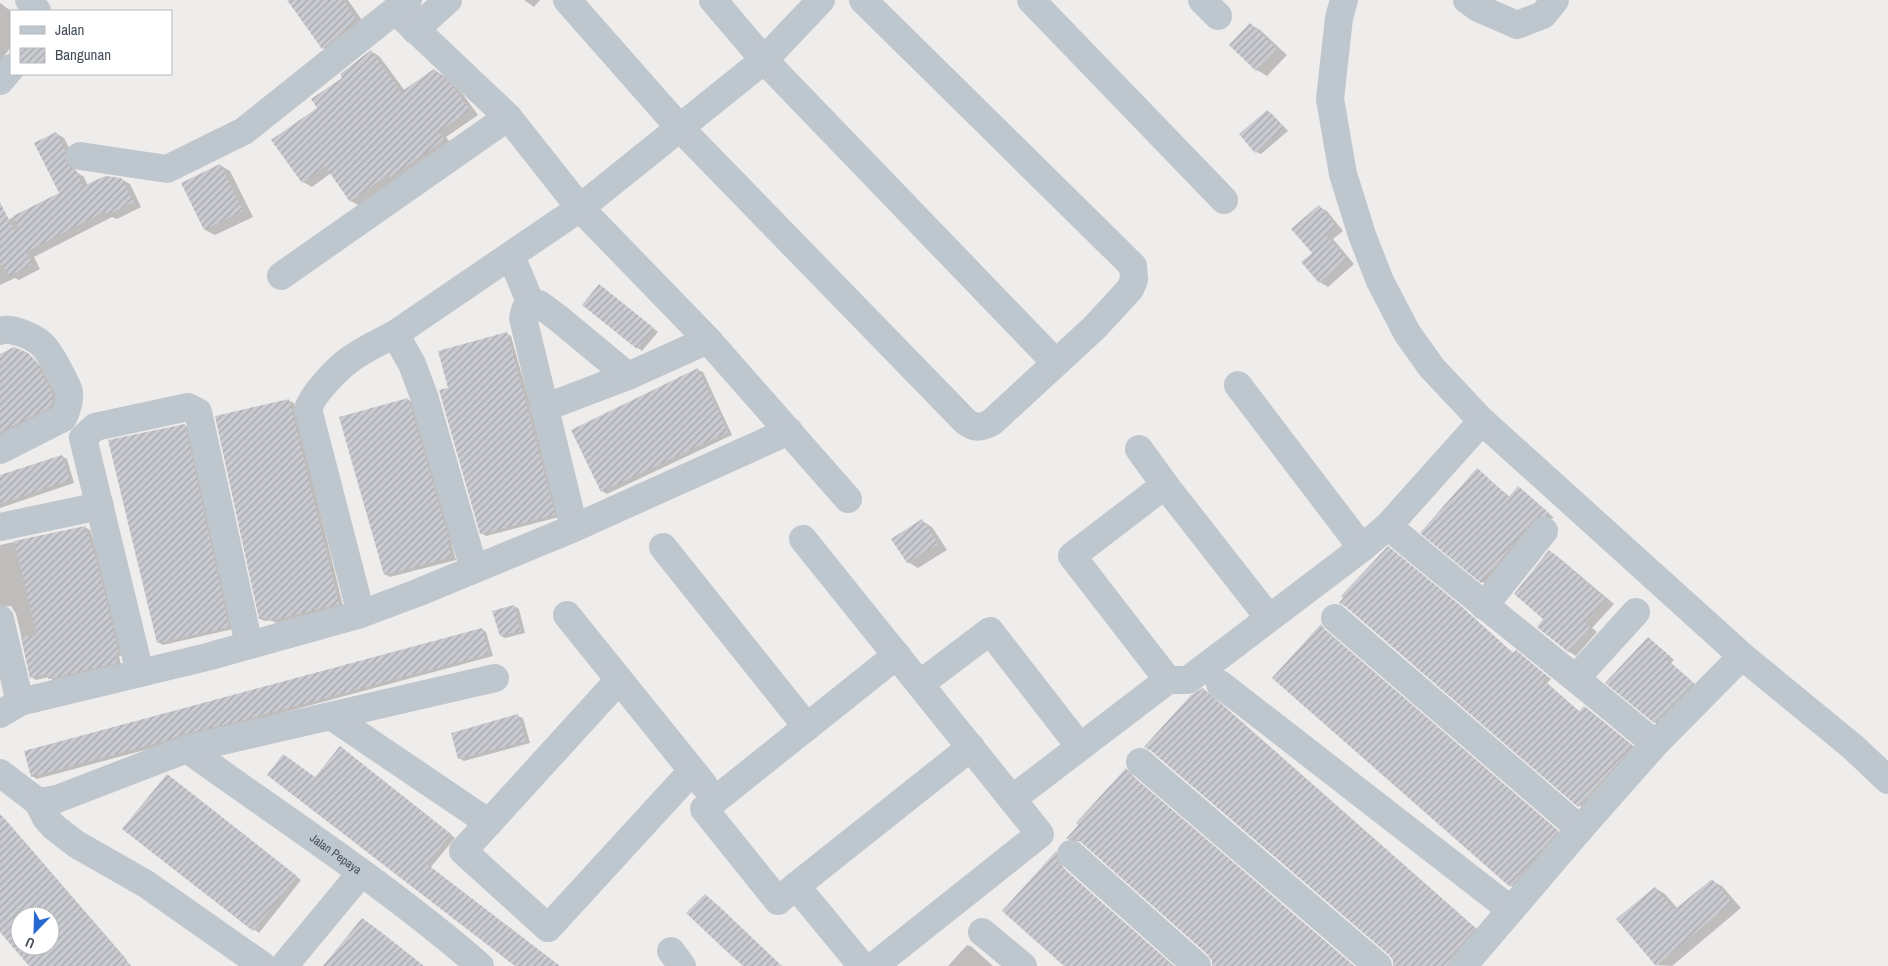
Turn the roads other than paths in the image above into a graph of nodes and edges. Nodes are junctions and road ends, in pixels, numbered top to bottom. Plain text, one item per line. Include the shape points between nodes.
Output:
1 (448, 0) edge
2 (567, 0) edge
3 (712, 0) edge
4 (821, 0) edge
5 (863, 0) edge
6 (1031, 0) edge
7 (1344, 0) edge
8 (1467, 0) edge
9 (1554, 0) edge
10 (402, 6) edge
11 (416, 30) junction
12 (764, 60) junction
13 (10, 69) edge
14 (0, 81) edge
15 (508, 117) junction
16 (679, 127) junction
17 (80, 156) dead end
18 (1224, 200) dead end
19 (580, 208) junction
20 (511, 256) junction
21 (281, 276) dead end
22 (531, 304) junction
23 (0, 331) edge
24 (395, 334) junction
25 (708, 340) junction
26 (1056, 363) junction
27 (628, 376) junction
28 (1238, 385) dead end
29 (544, 408) junction
30 (1482, 420) junction
31 (789, 431) junction
32 (1139, 449) dead end
33 (0, 450) edge
34 (1165, 485) junction
35 (848, 499) dead end
36 (100, 506) junction
37 (1388, 526) junction
38 (0, 527) edge
39 (574, 528) junction
40 (1544, 531) dead end
41 (802, 539) dead end
42 (663, 547) dead end
43 (1362, 548) junction
44 (474, 569) junction
45 (1484, 606) junction
46 (1636, 612) dead end
47 (361, 614) junction
48 (567, 615) dead end
49 (1269, 618) junction
50 (1335, 618) dead end
51 (0, 619) edge
52 (249, 645) junction
53 (897, 655) junction
54 (1742, 656) junction
55 (140, 673) junction
56 (495, 678) dead end
57 (1576, 678) junction
58 (619, 680) junction
59 (1168, 680) junction
60 (920, 684) junction
61 (1220, 684) dead end
62 (10, 708) edge
63 (332, 716) junction
64 (807, 726) junction
65 (1655, 744) junction
66 (970, 747) junction
67 (1080, 748) junction
68 (187, 749) junction
69 (1140, 762) dead end
70 (692, 771) junction
71 (0, 773) edge
72 (1888, 780) edge
73 (716, 799) junction
74 (1012, 799) junction
75 (38, 802) junction
76 (489, 823) junction
77 (1580, 828) junction
78 (1071, 854) dead end
79 (361, 873) junction
80 (796, 886) junction
81 (1511, 910) junction
82 (982, 932) dead end
83 (263, 966) edge
84 (284, 966) edge
85 (480, 966) edge
86 (862, 966) edge
87 (874, 966) edge
88 (1023, 966) edge
89 (1197, 966) edge
90 (1378, 966) edge
91 (1463, 966) edge

1 - 11 street
2 - 16 street
3 - 12 street
4 - 12 street
5 - 26 street via 1134,266 1130,289
6 - 18 street
7 - 30 street via 1330,99 1343,174 1362,235 1380,281 1407,333 1432,368
8 - 9 street via 1517,25 1543,15
10 - 11 street
10 - 17 street via 244,131 167,169
11 - 15 street
12 - 16 street
12 - 26 street
13 - 14 street
15 - 19 street
15 - 21 street
16 - 19 street
16 - 26 street via 972,426 980,428 992,422
19 - 20 street
19 - 25 street
20 - 22 street
20 - 24 street
22 - 27 street via 539,304 558,318
22 - 29 street via 523,318
23 - 33 street via 23,333 45,346 69,391 68,408 63,418
24 - 44 street via 412,364 424,396
24 - 47 street via 348,361 315,394 308,408
25 - 27 street
25 - 31 street
27 - 29 street
28 - 43 street
29 - 39 street
30 - 37 street
30 - 54 street
31 - 35 street
31 - 39 street
32 - 34 street
34 - 49 street
34 - 59 street via 1072,556
36 - 38 street
36 - 52 street via 83,438 95,427 188,407 198,412
36 - 55 street
37 - 43 street
37 - 45 street
39 - 44 street
40 - 45 street
41 - 53 street
42 - 64 street
43 - 49 street
44 - 47 street
45 - 57 street
46 - 57 street
47 - 52 street
48 - 58 street
49 - 59 street via 1188,680
50 - 77 street
51 - 62 street
52 - 55 street
53 - 60 street
53 - 64 street
54 - 65 street
54 - 72 street
55 - 62 street
56 - 63 street
57 - 65 street
58 - 70 street
58 - 76 street
59 - 67 street
60 - 66 street
60 - 67 street via 990,631
61 - 81 street
63 - 68 street
63 - 76 street
64 - 73 street
65 - 77 street
66 - 74 street
66 - 80 street
67 - 74 street
68 - 75 street via 57,798
68 - 79 street, Jalan Pepaya
69 - 90 street
70 - 73 street
70 - 76 street via 548,928 464,851
71 - 75 street
73 - 80 street via 704,809 778,901
74 - 87 street via 1040,834
75 - 83 street via 54,827 76,844 146,884
77 - 81 street
78 - 89 street
79 - 84 street
79 - 85 street, Jalan Pepaya via 451,940
80 - 86 street
81 - 91 street
82 - 88 street

